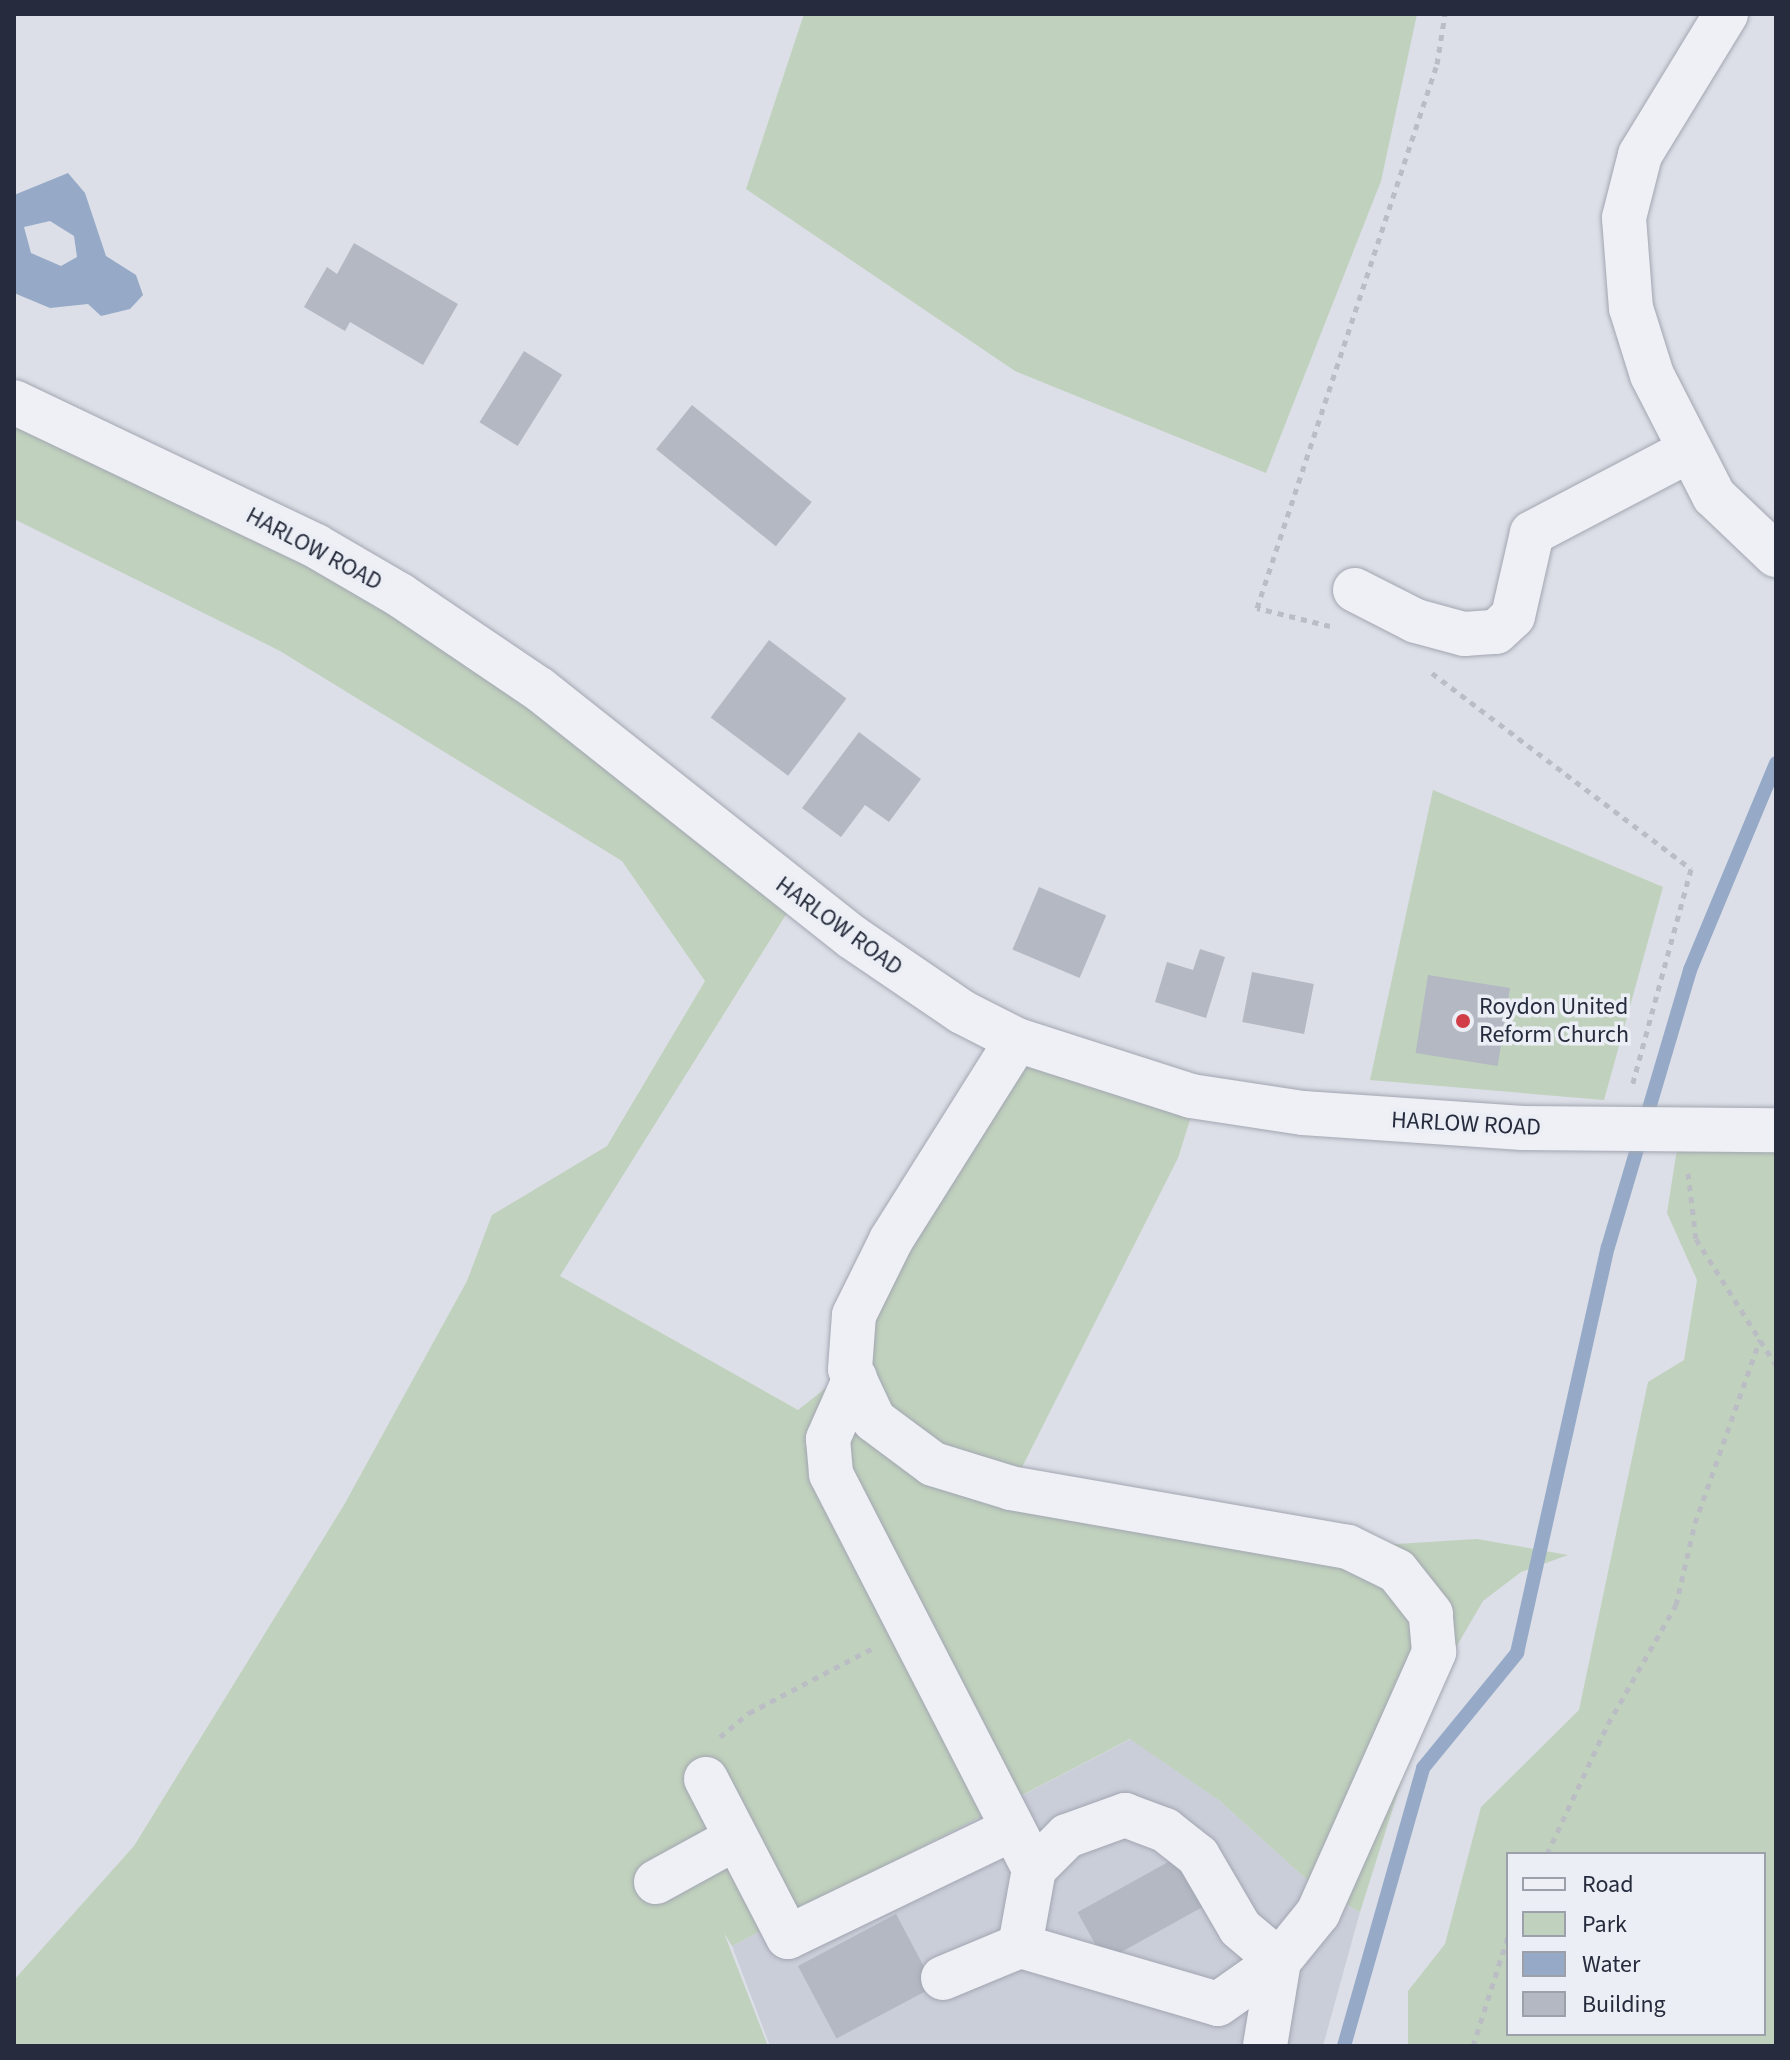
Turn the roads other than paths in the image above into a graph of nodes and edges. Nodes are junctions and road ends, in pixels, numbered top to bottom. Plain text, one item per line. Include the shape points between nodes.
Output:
1 (1726, 14) edge
2 (14, 402) edge
3 (1688, 451) junction
4 (1776, 555) edge
5 (1355, 590) dead end
6 (1017, 1040) junction
7 (1776, 1130) edge
8 (855, 1378) junction
9 (706, 1779) road end
10 (1012, 1829) junction
11 (736, 1838) junction
12 (1034, 1869) junction
13 (656, 1882) dead end
14 (1020, 1946) junction
15 (1279, 1961) junction
16 (943, 1978) dead end
17 (1265, 2046) edge

1 - 3 street via 1640,155 1624,218 1631,308 1652,375
2 - 6 street, HARLOW ROAD via 316,546 400,595 551,698 852,937 962,1012
3 - 4 street via 1714,496
3 - 5 street via 1532,533 1513,616 1496,632 1464,634 1416,621
6 - 7 street, HARLOW ROAD via 1191,1096 1303,1113 1462,1125
6 - 8 street via 891,1240 854,1315
8 - 10 street via 828,1439 831,1474
8 - 15 street via 874,1420 933,1464 1093,1506 1348,1547 1397,1571 1431,1614 1434,1652 1412,1711 1318,1913
9 - 11 street
10 - 11 street via 788,1937
10 - 12 street
11 - 13 street
12 - 14 street
12 - 15 street via 1067,1836 1125,1815 1165,1830 1198,1856 1240,1928
14 - 15 street via 1218,2004
14 - 16 street
15 - 17 street

